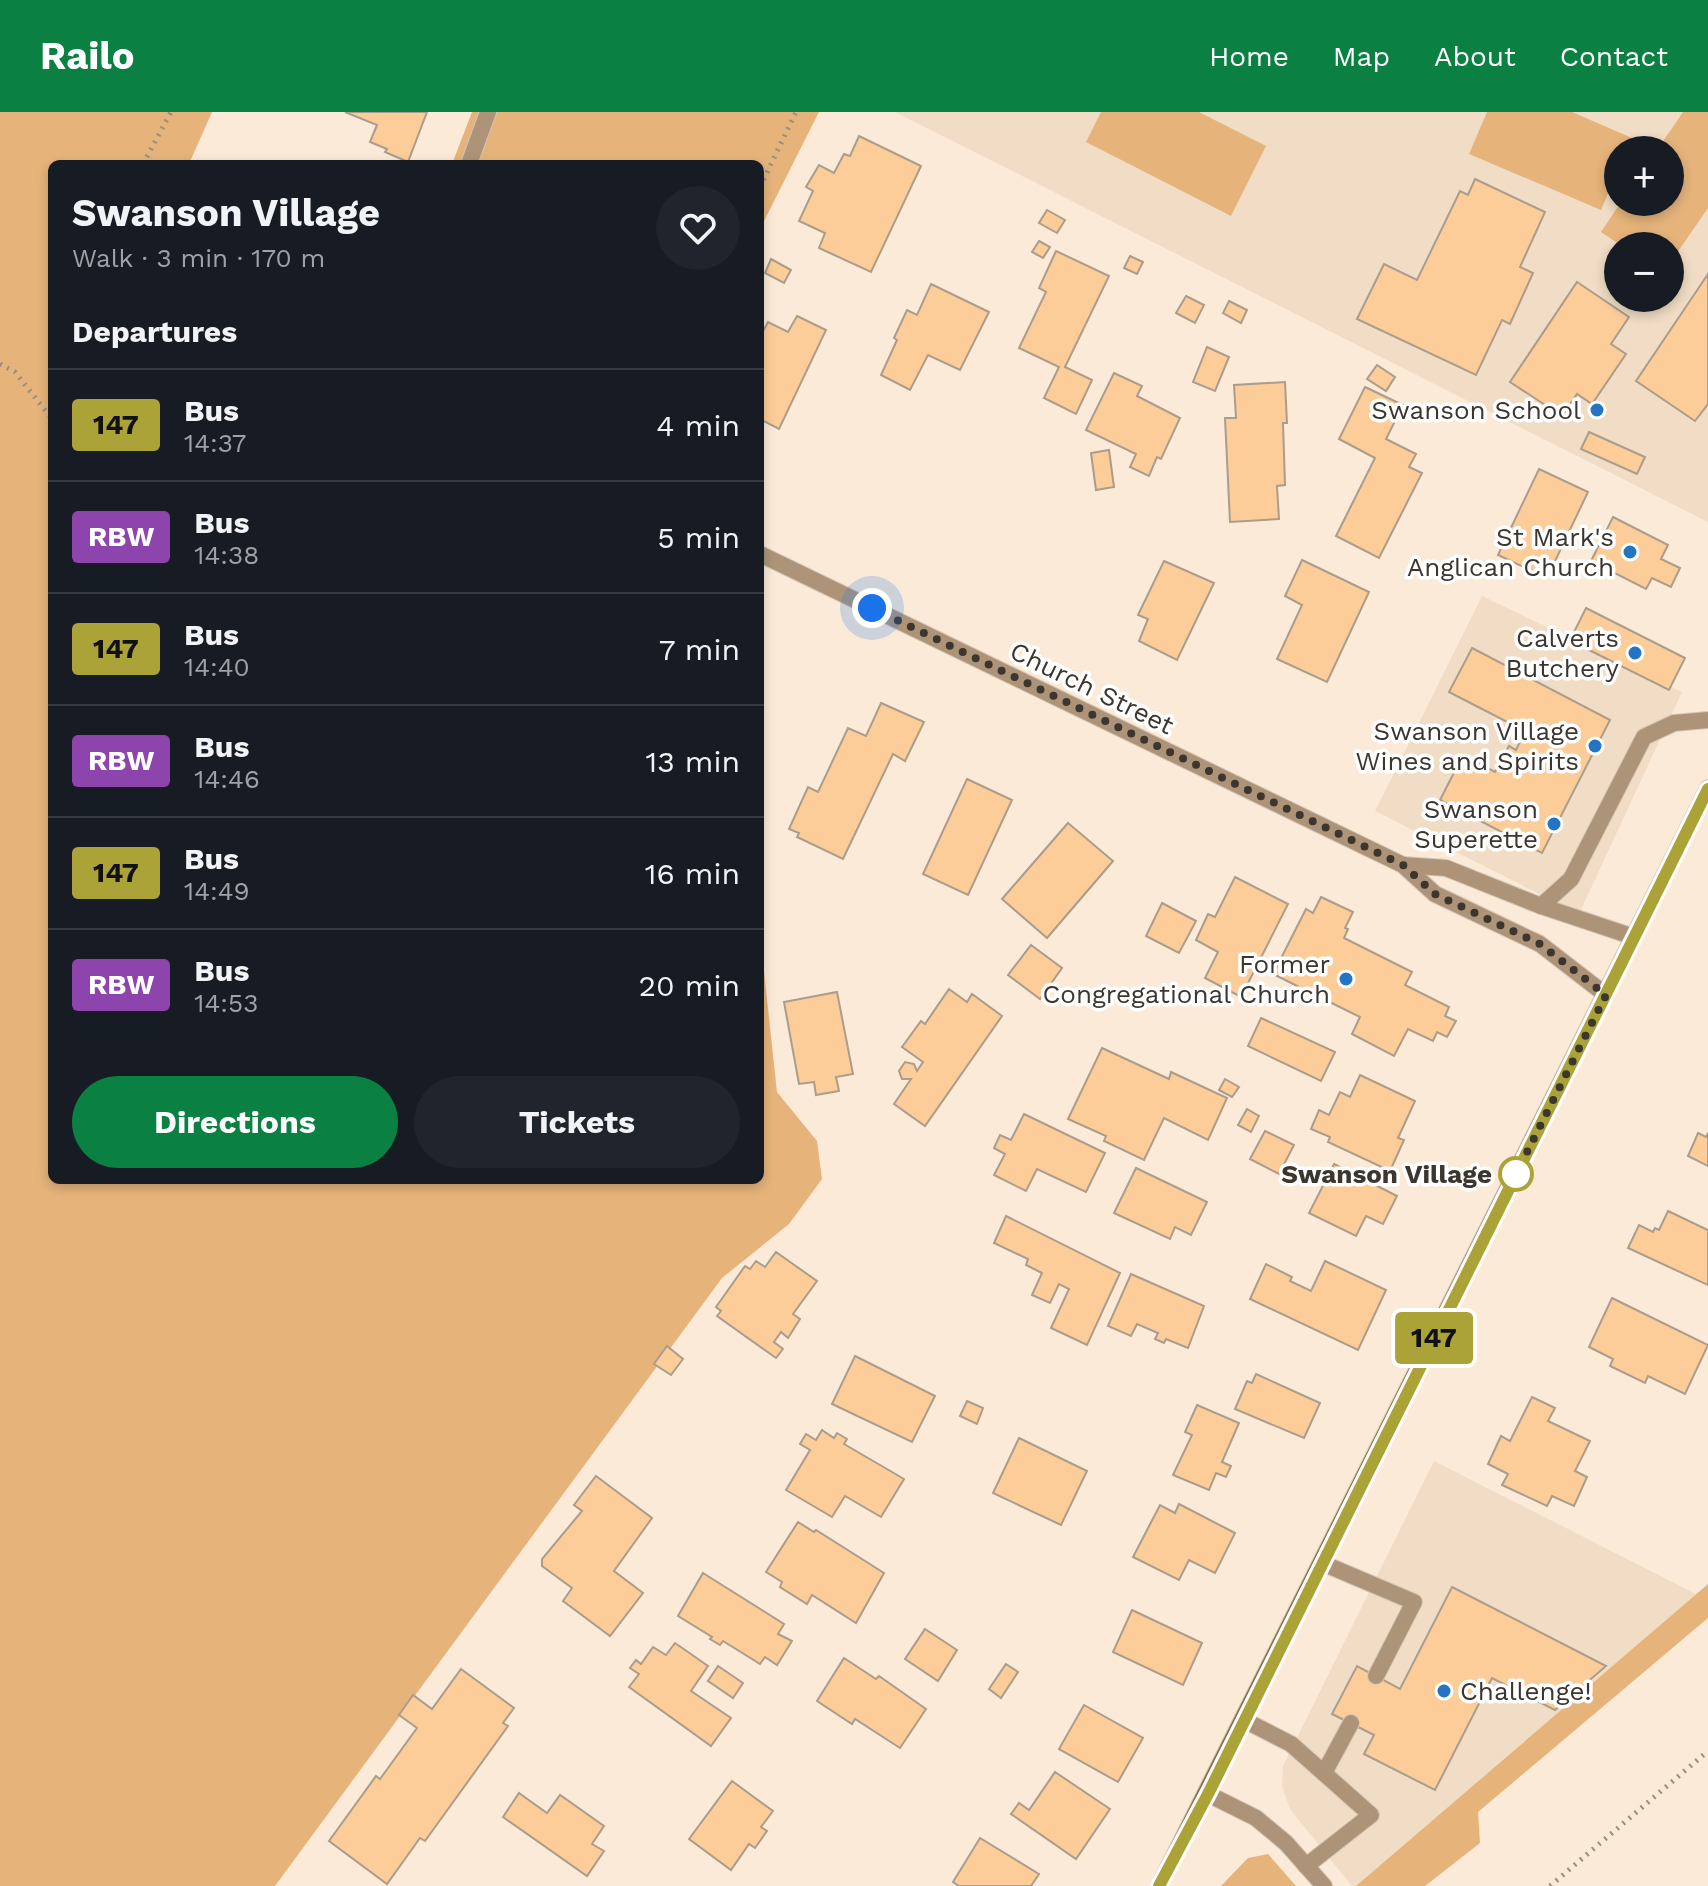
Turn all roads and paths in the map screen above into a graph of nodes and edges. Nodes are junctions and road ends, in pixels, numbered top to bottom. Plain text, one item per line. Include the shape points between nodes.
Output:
1 (171, 112) edge
2 (488, 112) edge
3 (796, 112) edge
4 (145, 160) edge
5 (470, 160) edge
6 (764, 179) edge
7 (0, 364) edge
8 (48, 414) edge
9 (764, 556) edge
10 (1708, 720) edge
11 (1708, 788) edge
12 (1403, 865) junction
13 (1541, 906) junction
14 (1634, 937) junction
15 (1606, 995) junction
16 (1322, 1563) junction
17 (1376, 1676) dead end
18 (1244, 1720) junction
19 (1351, 1723) dead end
20 (1708, 1751) edge
21 (1324, 1773) junction
22 (1208, 1794) junction
23 (1306, 1866) junction
24 (1159, 1886) edge
25 (1324, 1886) edge
26 (1550, 1886) edge

1 - 4 path
2 - 5 street
3 - 6 path
7 - 8 path via 15,372
9 - 12 street, Church Street
10 - 13 street via 1674,723 1644,737 1571,879
11 - 14 main road
12 - 13 street, Church Street via 1446,868
12 - 15 street, Church Street via 1435,894 1540,944
13 - 14 street, Church Street
14 - 15 main road
15 - 16 main road
16 - 17 street via 1414,1602
16 - 18 main road
18 - 21 street via 1291,1744
18 - 22 main road
19 - 21 street
20 - 26 path
21 - 23 street via 1371,1815
22 - 23 street via 1256,1818
22 - 24 main road
23 - 25 street

